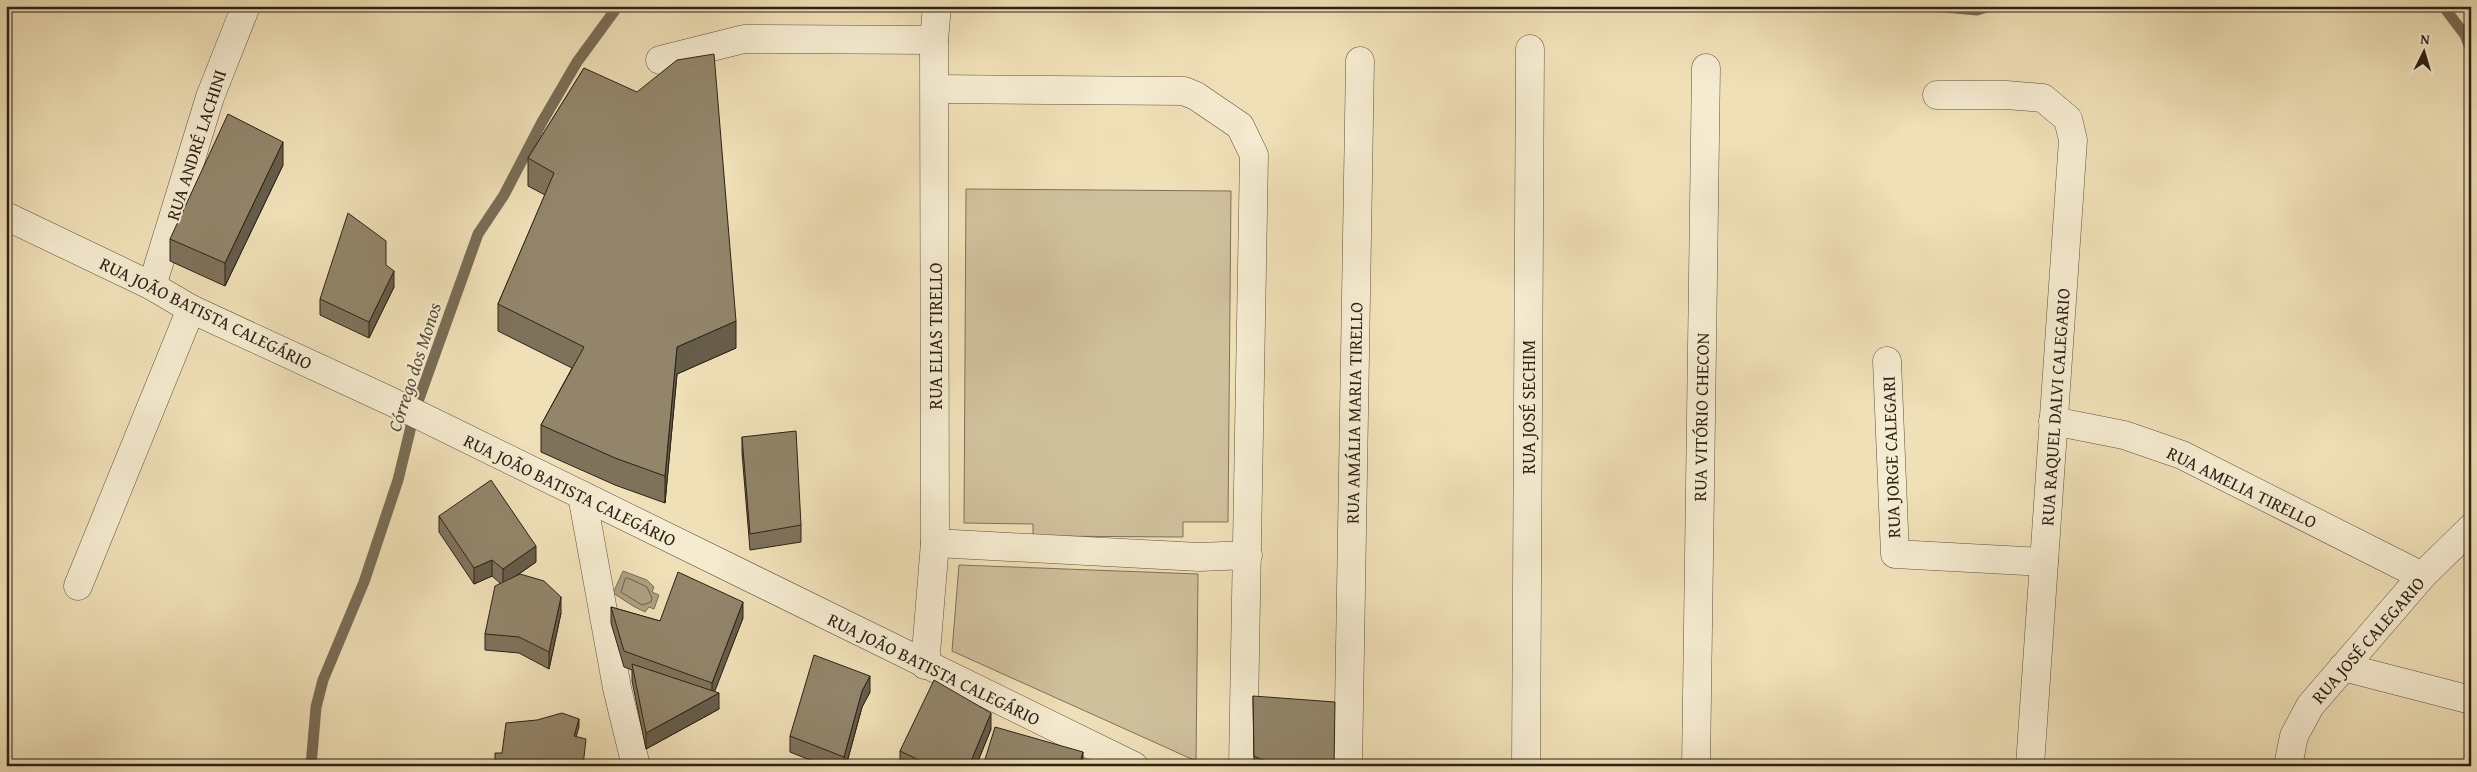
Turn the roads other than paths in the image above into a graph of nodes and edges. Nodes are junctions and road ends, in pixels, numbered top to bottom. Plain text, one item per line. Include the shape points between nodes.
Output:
1 (246, 6) edge
2 (937, 8) edge
3 (934, 40) junction
4 (1530, 49) dead end
5 (660, 60) dead end
6 (1360, 61) dead end
7 (1706, 68) dead end
8 (935, 89) junction
9 (1937, 95) dead end
10 (6, 216) edge
11 (152, 286) junction
12 (191, 309) junction
13 (1887, 361) dead end
14 (2053, 421) junction
15 (582, 495) junction
16 (2471, 528) edge
17 (935, 543) junction
18 (1248, 555) junction
19 (2044, 562) junction
20 (2422, 576) junction
21 (78, 586) dead end
22 (925, 665) junction
23 (2343, 667) junction
24 (2471, 700) edge
25 (636, 766) edge
26 (1134, 766) edge
27 (1243, 766) edge
28 (1348, 766) edge
29 (1526, 766) edge
30 (1696, 766) edge
31 (2030, 766) edge
32 (2288, 766) edge

1 - 11 street, RUA ANDRÉ LACHINI via 210,97
2 - 3 street, RUA ELIAS TIRELLO
3 - 5 street via 744,40
3 - 8 street, RUA ELIAS TIRELLO
4 - 29 street, RUA JOSÉ SECHIM
6 - 28 street, RUA AMÁLIA MARIA TIRELLO
7 - 30 street, RUA VITÓRIO CHECON
8 - 17 street, RUA ELIAS TIRELLO
8 - 18 street via 1184,91 1240,126 1254,155
9 - 14 street, RUA RAQUEL DALVI CALEGARIO via 2043,98 2068,119 2073,140
10 - 11 street, RUA JOÃO BATISTA CALEGÁRIO
11 - 12 street, RUA JOÃO BATISTA CALEGÁRIO
12 - 15 street, RUA JOÃO BATISTA CALEGÁRIO
12 - 21 street
13 - 19 street, RUA JORGE CALEGARI via 1895,554
14 - 19 street, RUA RAQUEL DALVI CALEGARIO
14 - 20 street, RUA AMELIA TIRELLO via 2124,435 2182,455
15 - 22 street, RUA JOÃO BATISTA CALEGÁRIO
15 - 25 street via 616,688
16 - 20 street, RUA JOSÉ CALEGARIO
17 - 18 street via 1199,557
17 - 22 street, RUA ELIAS TIRELLO
18 - 27 street
19 - 31 street, RUA RAQUEL DALVI CALEGARIO
20 - 23 street, RUA JOSÉ CALEGARIO
22 - 26 street, RUA JOÃO BATISTA CALEGÁRIO
23 - 24 street
23 - 32 street, RUA JOSÉ CALEGARIO via 2310,706 2294,736

